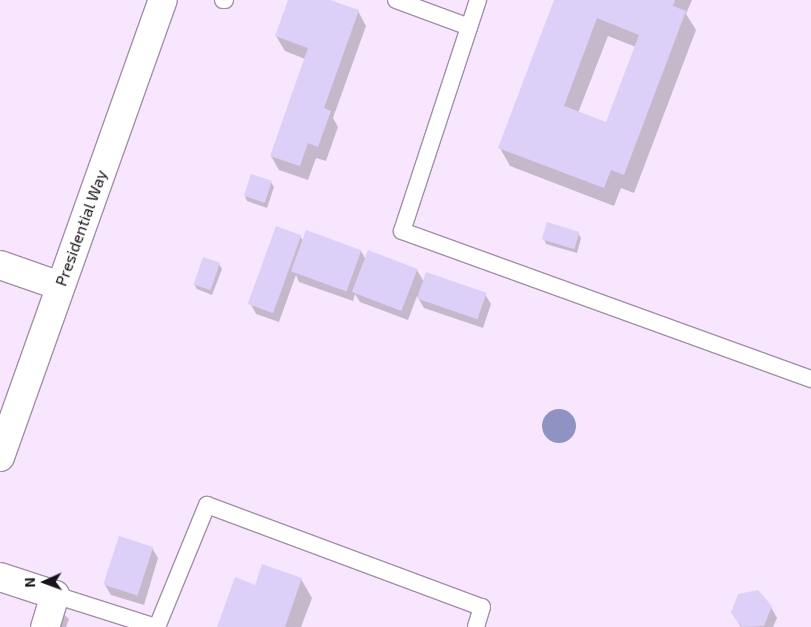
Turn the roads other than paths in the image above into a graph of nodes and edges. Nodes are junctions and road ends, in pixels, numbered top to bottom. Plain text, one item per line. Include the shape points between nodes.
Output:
1 (163, 0) edge
2 (396, 0) edge
3 (478, 0) edge
4 (469, 27) junction
5 (0, 265) edge
6 (60, 286) junction
7 (811, 378) edge
8 (0, 457) edge
9 (0, 577) edge
10 (55, 595) junction
11 (45, 627) edge
12 (156, 627) edge
13 (476, 627) edge

1 - 6 main road, Presidential Way
2 - 4 lane
3 - 4 lane
4 - 7 lane via 402,231
5 - 6 main road
6 - 8 main road, Presidential Way
9 - 10 main road
10 - 11 main road
10 - 12 lane
12 - 13 lane via 207,505 482,607

